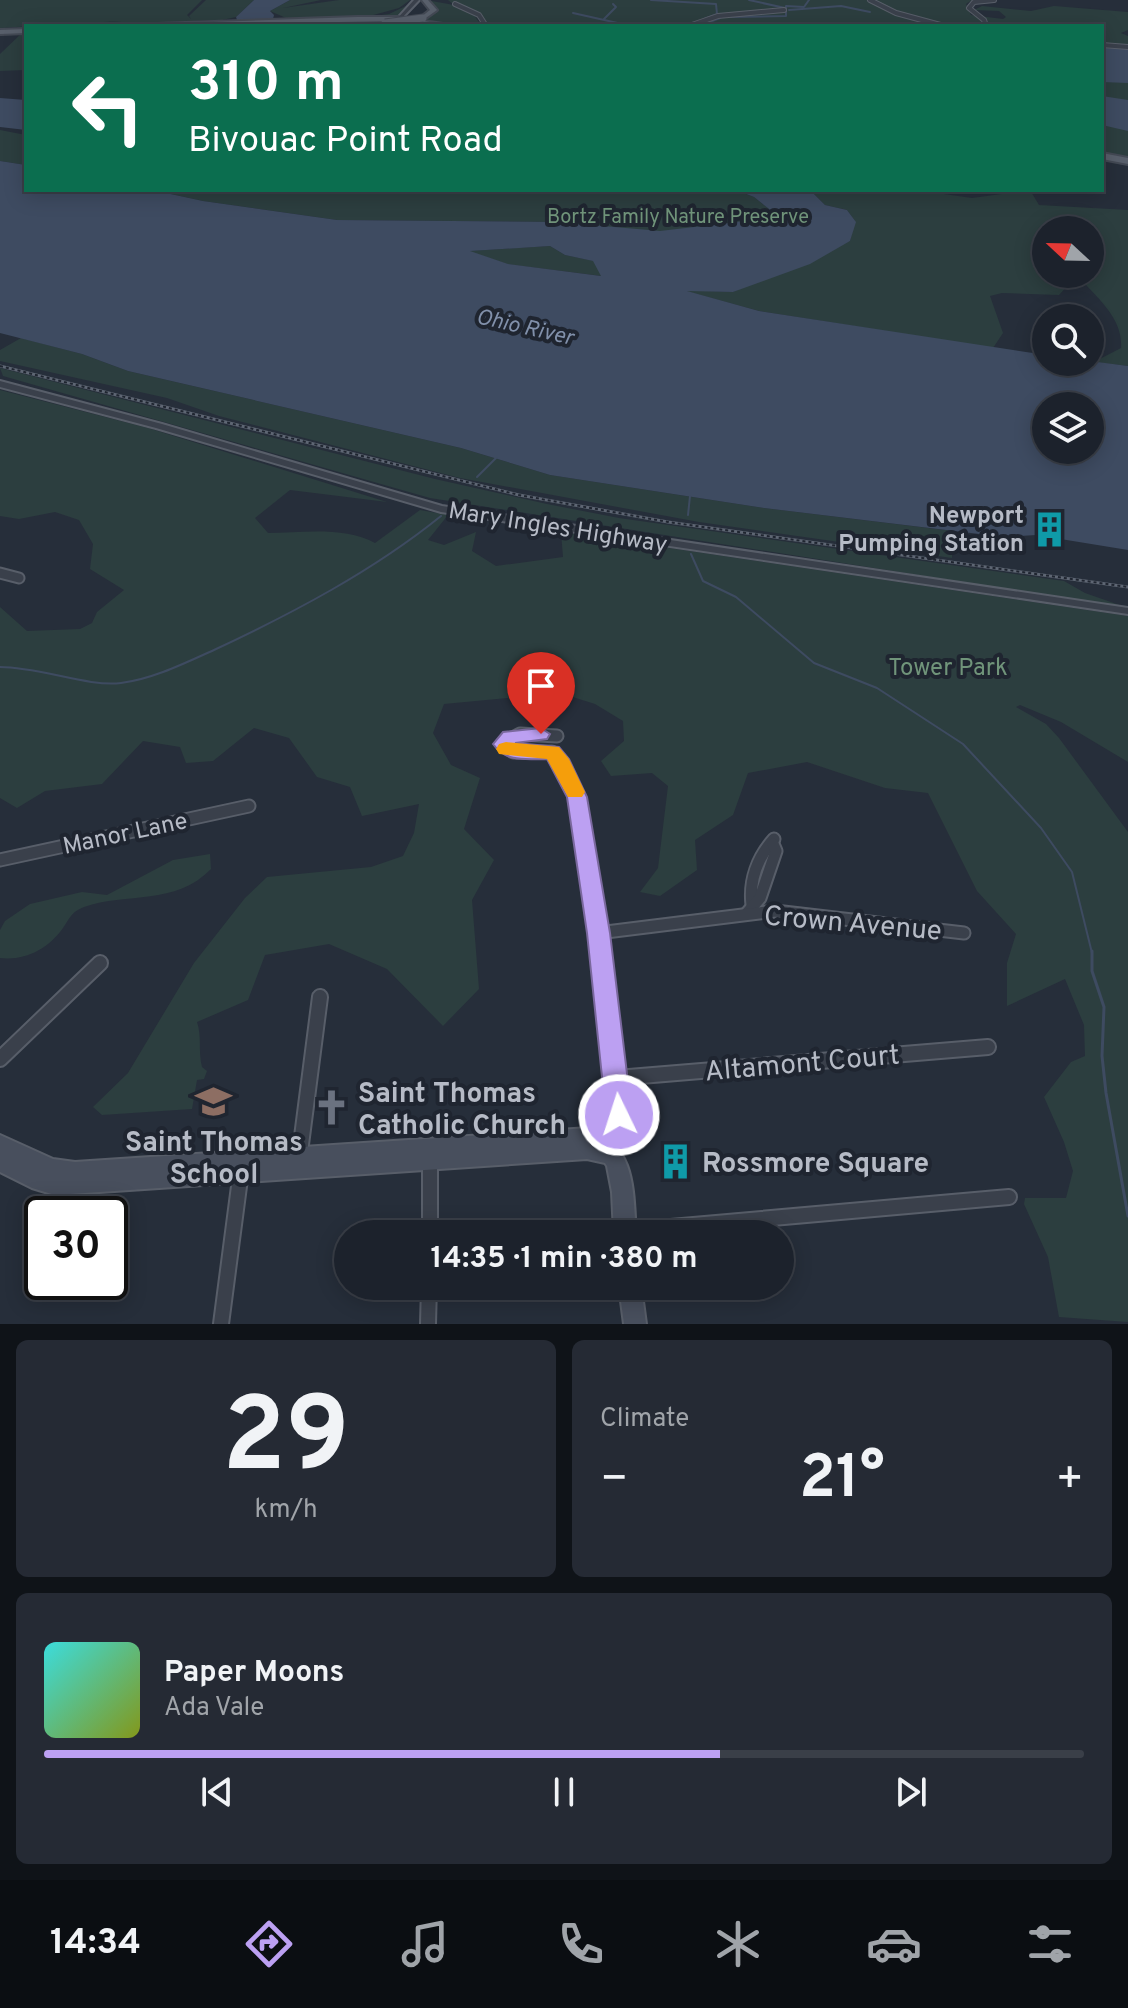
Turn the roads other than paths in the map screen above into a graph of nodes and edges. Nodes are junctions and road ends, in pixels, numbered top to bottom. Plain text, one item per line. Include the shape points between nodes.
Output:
1 (417, 0) edge
2 (425, 0) edge
3 (870, 0) edge
4 (994, 0) edge
5 (455, 4) dead end
6 (784, 10) dead end
7 (404, 17) junction
8 (357, 19) junction
9 (290, 20) junction
10 (387, 21) junction
11 (152, 24) edge
12 (442, 24) edge
13 (486, 24) edge
14 (695, 24) edge
15 (937, 24) edge
16 (985, 24) edge
17 (24, 31) edge
18 (0, 32) edge
19 (1104, 45) edge
20 (1128, 47) edge
21 (1104, 156) edge
22 (1128, 161) edge
23 (0, 384) edge
24 (0, 573) edge
25 (19, 578) dead end
26 (1128, 611) edge
27 (557, 736) dead end
28 (249, 806) dead end
29 (773, 842) dead end
30 (0, 860) edge
31 (750, 909) junction
32 (598, 933) junction
33 (964, 933) dead end
34 (100, 963) dead end
35 (320, 997) dead end
36 (988, 1047) dead end
37 (0, 1059) edge
38 (617, 1078) junction
39 (430, 1154) junction
40 (614, 1156) junction
41 (5, 1160) edge
42 (298, 1163) junction
43 (242, 1168) junction
44 (1009, 1197) dead end
45 (430, 1220) edge
46 (624, 1220) edge
47 (764, 1220) edge
48 (429, 1300) edge
49 (632, 1300) edge
50 (221, 1324) edge
51 (428, 1324) edge
52 (635, 1324) edge

1 - 7 street
2 - 10 main road, bridge via 434,10 423,18
3 - 15 street
4 - 16 street via 974,2 969,8
5 - 13 street via 476,12
6 - 14 street via 718,16
7 - 8 main road
7 - 10 main road
7 - 12 main road
8 - 9 main road
8 - 10 main road
9 - 10 main road
9 - 11 main road
17 - 18 main road
19 - 20 street
21 - 22 main road
23 - 26 street, Mary Ingles Highway via 457,512
24 - 25 street
27 - 32 street via 510,736 502,744 513,752 548,751 559,759 577,797
28 - 30 street, Manor Lane
29 - 31 street via 776,851 767,879
31 - 32 street, Crown Avenue
31 - 33 street, Crown Avenue
32 - 38 street
34 - 37 street
35 - 42 street
36 - 38 street, Altamont Court
38 - 40 street
39 - 40 main road via 587,1149
39 - 42 main road
39 - 45 street
40 - 46 main road
41 - 43 main road via 55,1185
42 - 43 main road
43 - 50 street
44 - 47 street
48 - 51 street
49 - 52 main road

